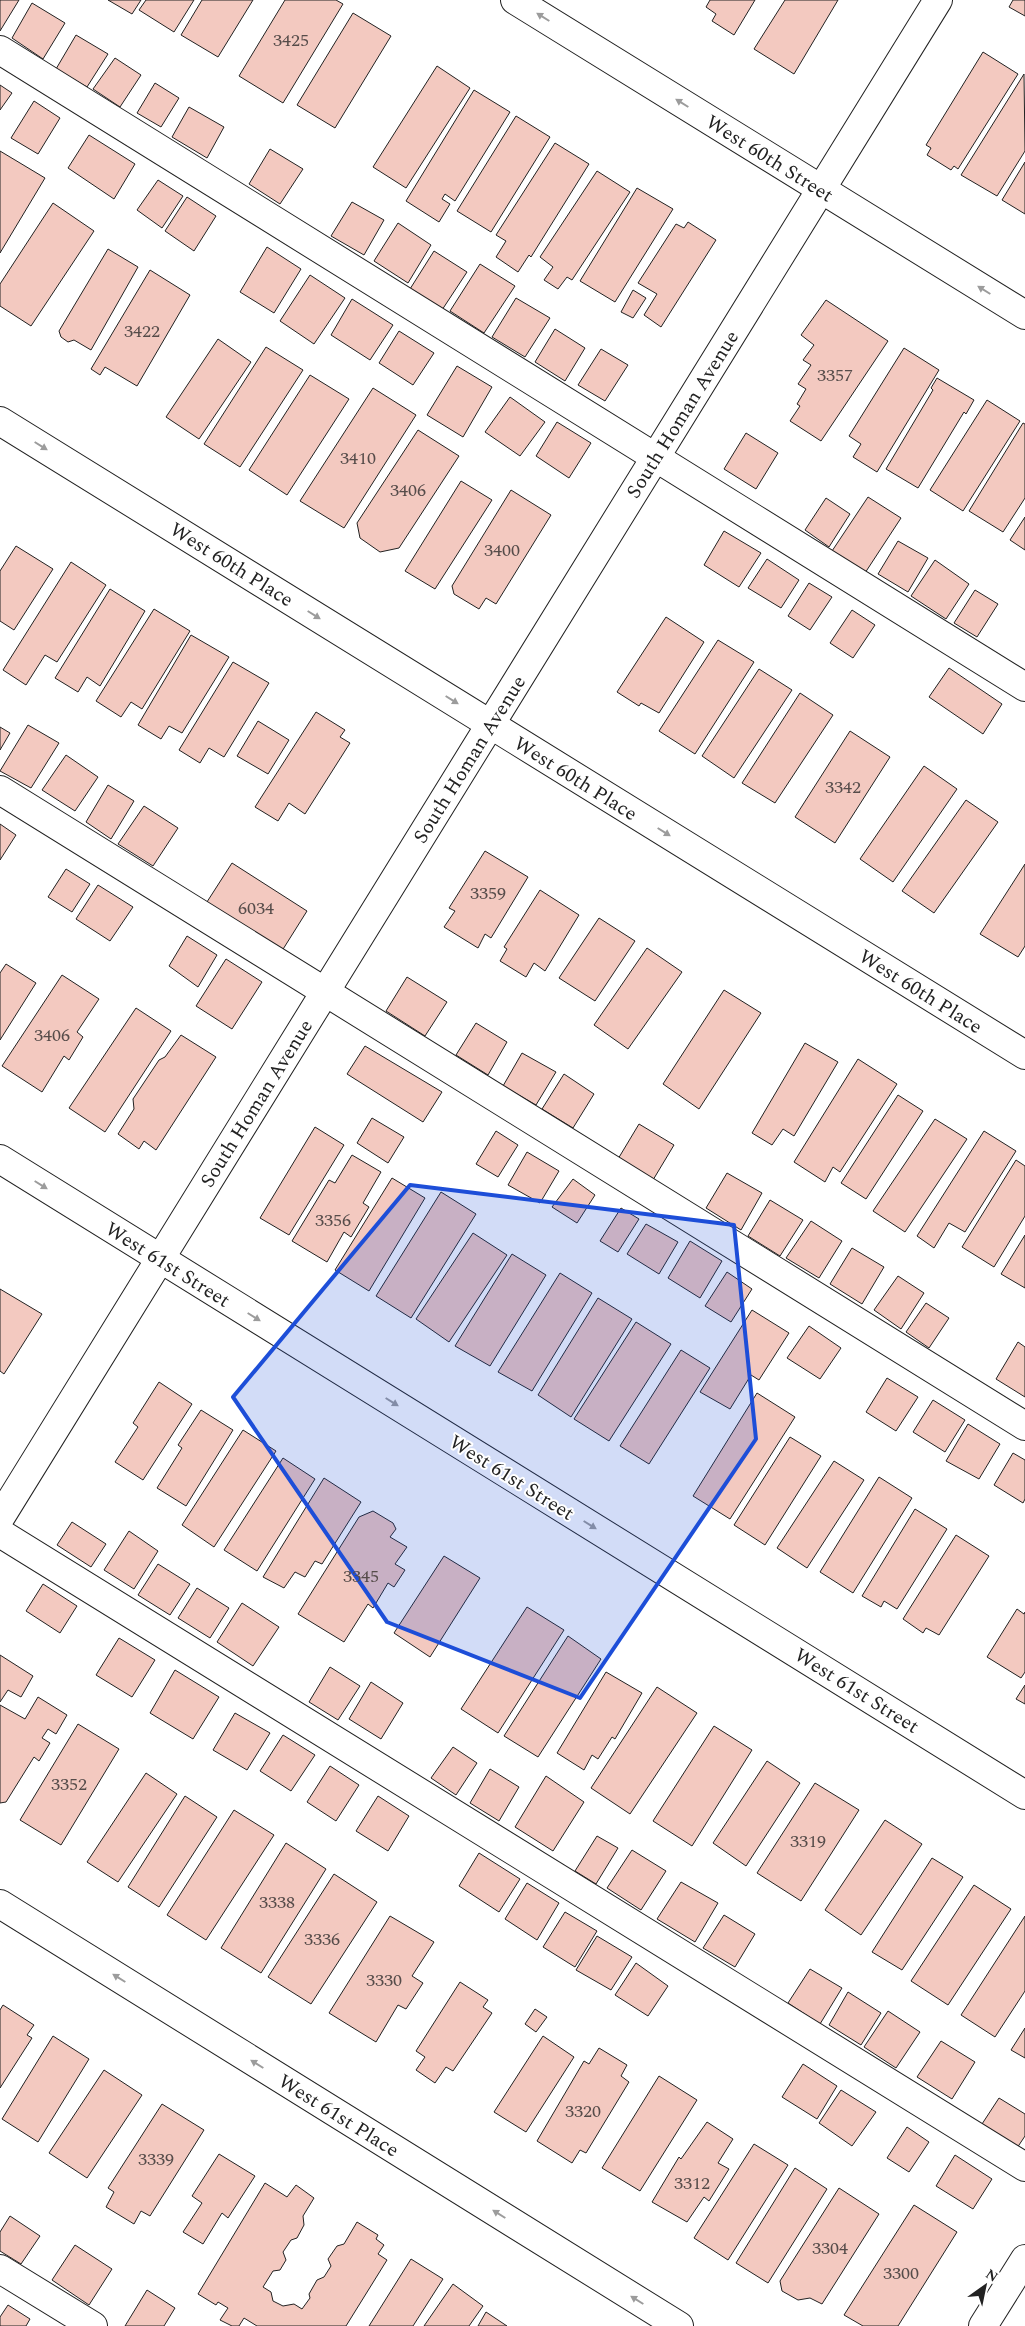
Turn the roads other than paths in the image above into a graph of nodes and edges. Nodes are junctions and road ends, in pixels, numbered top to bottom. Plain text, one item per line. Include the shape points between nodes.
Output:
1 (515, 0) edge
2 (938, 0) edge
3 (0, 50) edge
4 (821, 189) junction
5 (1025, 315) edge
6 (0, 421) edge
7 (656, 457) junction
8 (1025, 687) edge
9 (490, 724) junction
10 (0, 790) edge
11 (325, 992) junction
12 (1025, 1056) edge
13 (0, 1159) edge
14 (160, 1259) junction
15 (1025, 1426) edge
16 (0, 1518) edge
17 (0, 1533) edge
18 (1025, 1795) edge
19 (0, 1904) edge
20 (1025, 2167) edge
21 (1025, 2259) edge
22 (0, 2269) edge
23 (93, 2326) edge
24 (679, 2326) edge
25 (983, 2326) edge

4 -> 1 street, West 60th Street
2 - 4 street, South Homan Avenue
3 - 7 street
5 -> 4 street, West 60th Street
4 - 7 street, South Homan Avenue
6 -> 9 street, West 60th Place
7 - 8 street
7 - 9 street, South Homan Avenue
9 - 11 street, South Homan Avenue
9 -> 12 street, West 60th Place
10 - 11 street
11 - 14 street, South Homan Avenue
11 - 15 street
13 -> 14 street, West 61st Street
14 - 16 street, South Homan Avenue
14 -> 18 street, West 61st Street
17 - 20 street
24 -> 19 street, West 61st Place
21 - 25 street
22 - 23 street

